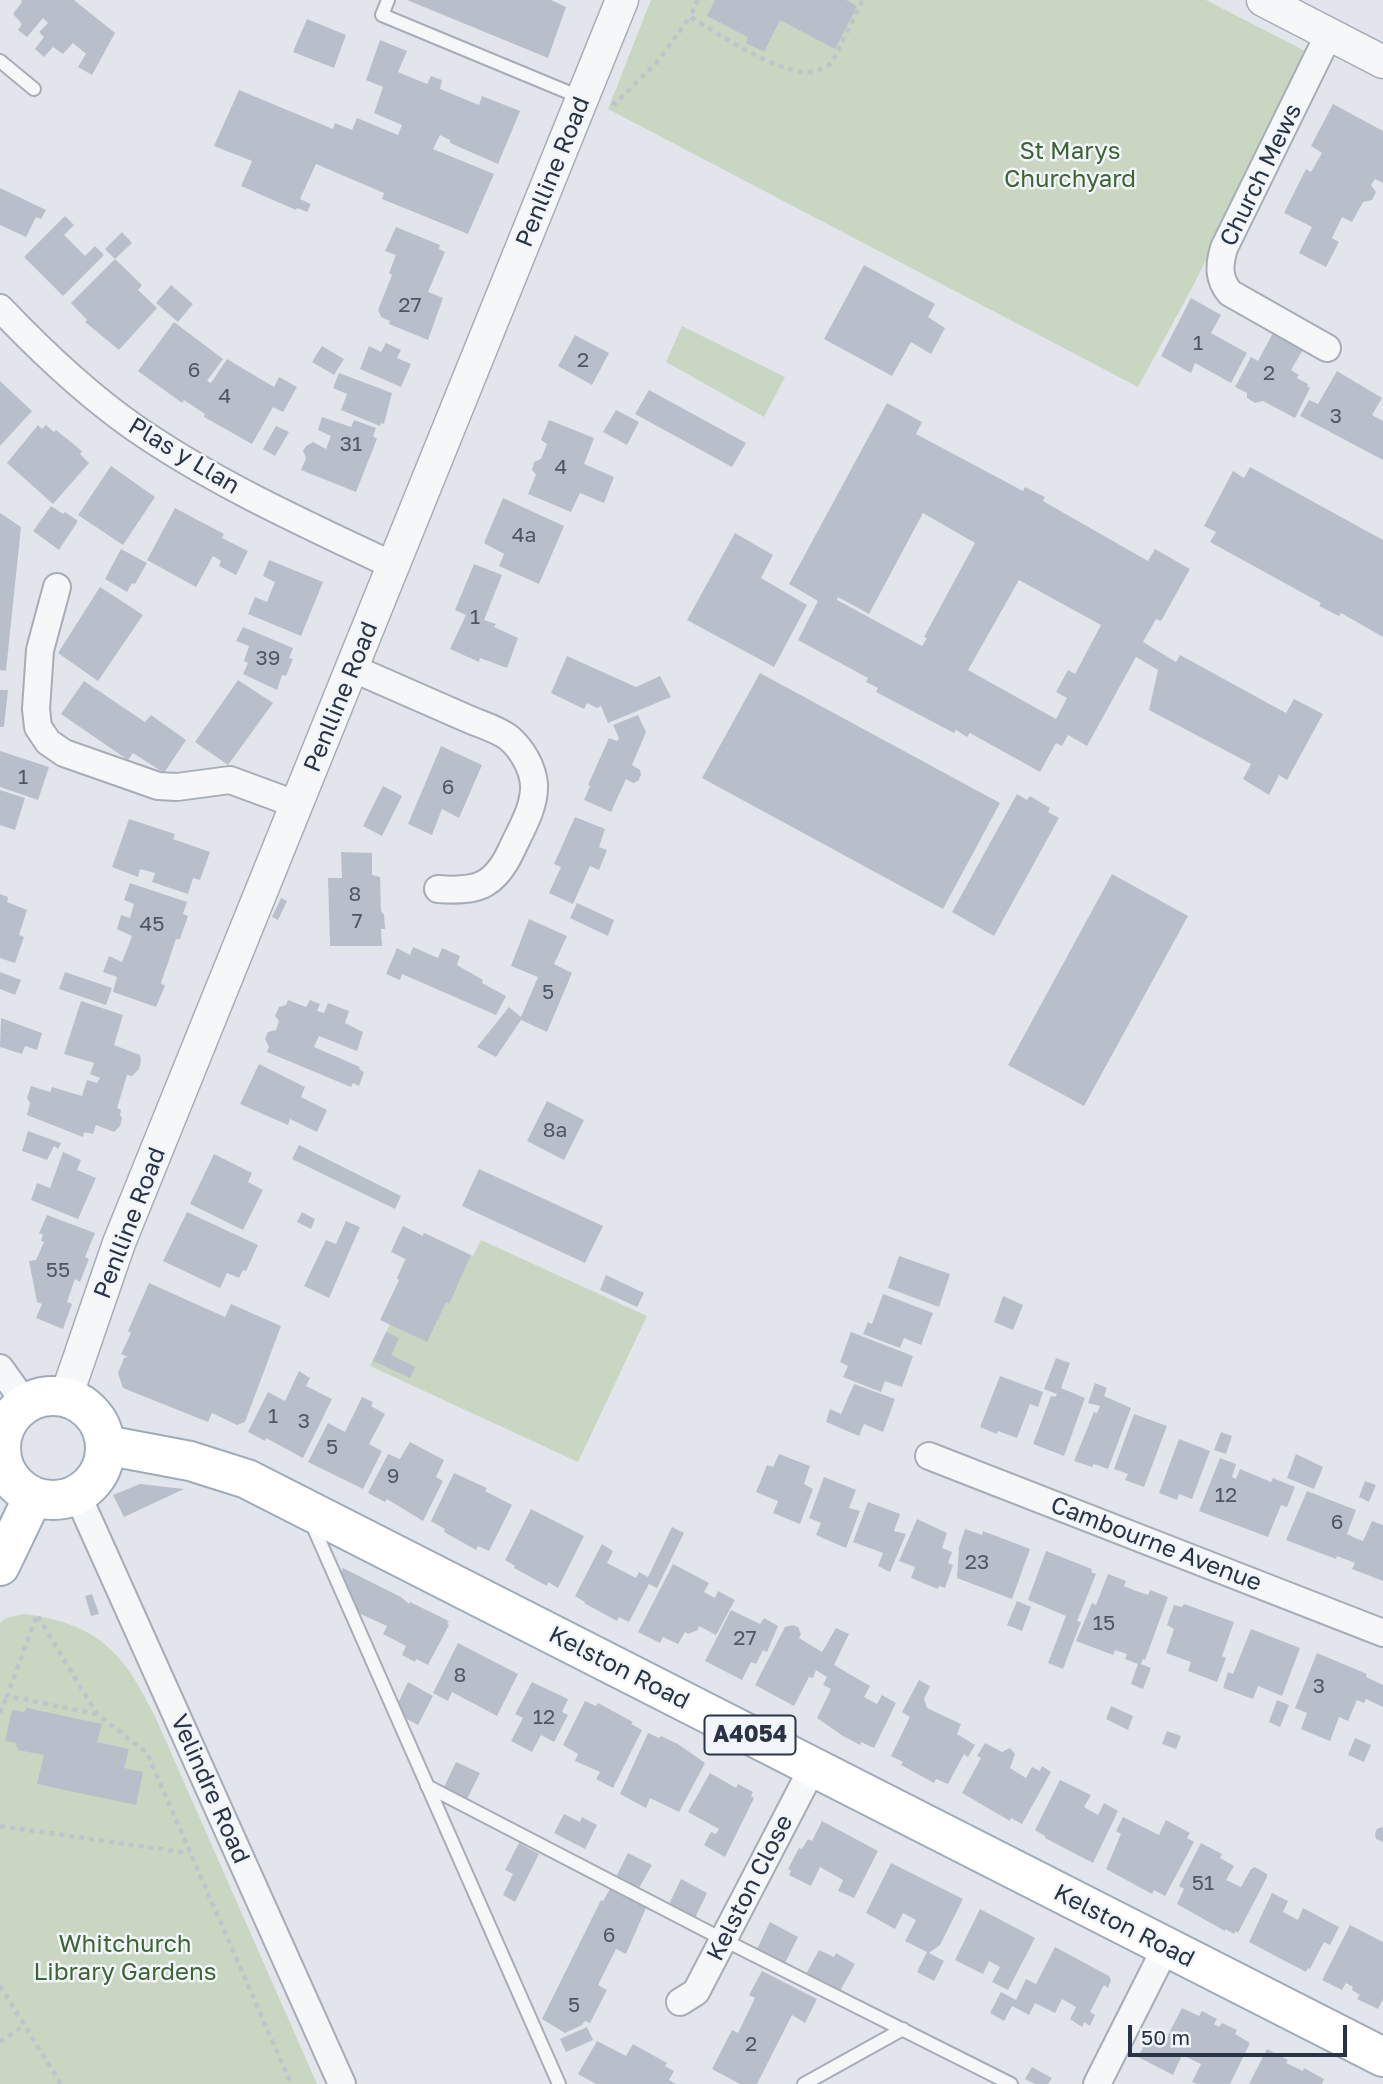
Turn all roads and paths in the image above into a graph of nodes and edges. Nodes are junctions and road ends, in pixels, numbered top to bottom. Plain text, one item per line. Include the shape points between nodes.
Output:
1 (388, 0) edge
2 (622, 0) edge
3 (698, 0) edge
4 (863, 0) edge
5 (1263, 0) edge
6 (690, 18) junction
7 (1329, 34) junction
8 (0, 61) edge
9 (1383, 62) edge
10 (34, 89) dead end
11 (594, 99) junction
12 (0, 308) edge
13 (1327, 348) dead end
14 (394, 566) junction
15 (57, 587) dead end
16 (352, 668) junction
17 (298, 805) junction
18 (438, 889) dead end
19 (0, 1368) edge
20 (66, 1397) junction
21 (25, 1403) junction
22 (105, 1445) junction
23 (929, 1456) dead end
24 (77, 1494) junction
25 (33, 1497) junction
26 (304, 1506) junction
27 (0, 1566) edge
28 (1383, 1633) edge
29 (6, 1696) junction
30 (0, 1713) edge
31 (97, 1714) junction
32 (813, 1767) junction
33 (427, 1786) junction
34 (0, 1826) edge
35 (189, 1853) junction
36 (724, 1940) junction
37 (1166, 1947) junction
38 (0, 1986) edge
39 (680, 2002) dead end
40 (23, 2026) junction
41 (902, 2029) junction
42 (0, 2042) edge
43 (1383, 2057) edge
44 (61, 2084) edge
45 (291, 2084) edge
46 (342, 2084) edge
47 (559, 2084) edge
48 (804, 2084) edge
49 (1011, 2084) edge
50 (1097, 2084) edge

1 - 11 lane via 382,15
2 - 11 street, Penlline Road
3 - 6 path
4 - 6 path via 831,64 807,73 760,56
5 - 7 street
6 - 11 path via 657,62 615,104
7 - 9 street
7 - 13 street, Church Mews via 1219,263 1230,293
8 - 10 lane
11 - 14 street, Penlline Road
12 - 14 street, Plas y Llan via 104,404 171,452
14 - 16 street, Penlline Road
15 - 17 street via 40,650 37,718 47,742 158,786 230,780
16 - 17 street, Penlline Road
16 - 18 street via 507,736 531,771 532,799 504,866 483,885 464,891
17 - 20 street, Penlline Road via 120,1243
19 - 21 street
20 - 21 main road via 45,1395
20 - 22 main road via 92,1413
21 - 25 main road via 5,1425 1,1458 7,1474
22 - 24 main road via 96,1478
22 - 26 main road, Kelston Road / A4054 via 219,1468
23 - 28 street, Cambourne Avenue
24 - 25 main road via 50,1500
24 - 46 street, Velindre Road
25 - 27 main road
26 - 32 main road, Kelston Road / A4054
26 - 33 lane
29 - 30 path
29 - 31 path
29 - 31 path via 37,1615
31 - 35 path via 147,1753
32 - 36 street, Kelston Close
32 - 37 main road, Kelston Road / A4054
33 - 36 lane
33 - 47 lane
34 - 35 path
35 - 45 path
36 - 39 street, Kelston Close via 696,1992
36 - 41 lane
37 - 43 main road, Kelston Road / A4054
37 - 50 street
38 - 40 path
40 - 42 path
40 - 44 path
41 - 48 lane
41 - 49 lane

